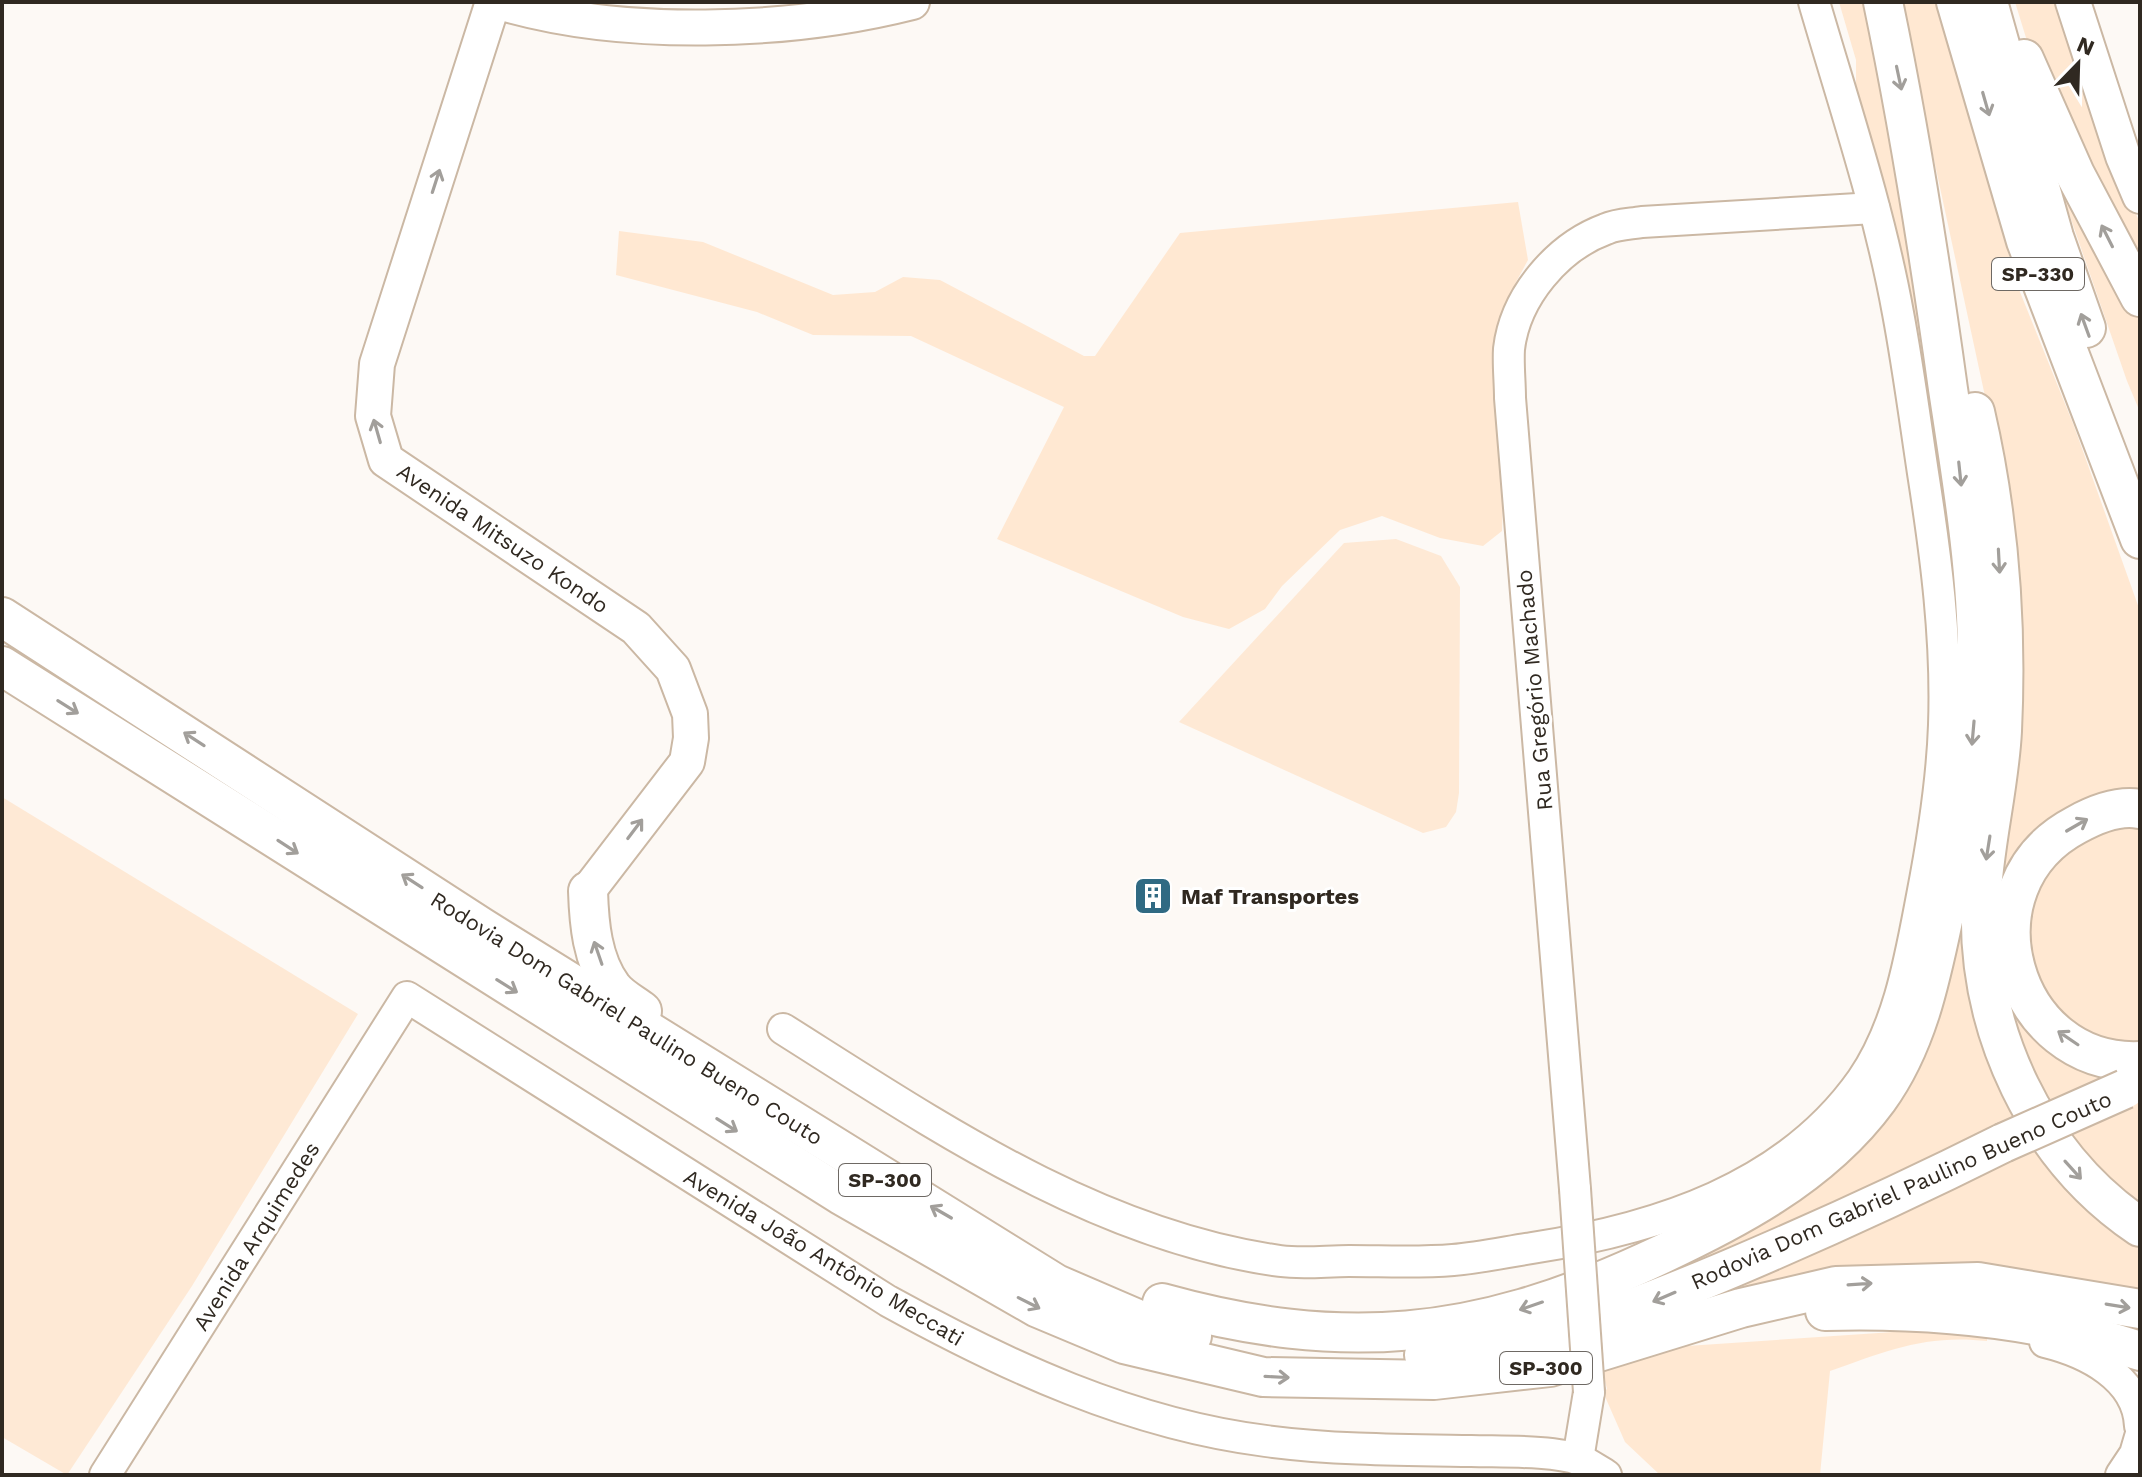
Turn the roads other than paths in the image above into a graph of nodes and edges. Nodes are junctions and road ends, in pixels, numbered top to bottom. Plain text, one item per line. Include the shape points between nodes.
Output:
1 (496, 2) edge
2 (912, 2) edge
3 (1814, 2) edge
4 (1883, 2) edge
5 (1956, 2) edge
6 (1988, 2) edge
7 (2001, 2) edge
8 (2073, 2) edge
9 (1915, 156) junction
10 (2140, 196) edge
11 (1874, 208) junction
12 (2140, 297) edge
13 (2140, 478) edge
14 (2140, 539) edge
15 (2, 609) edge
16 (2, 617) edge
17 (67, 657) junction
18 (2, 666) edge
19 (2140, 809) edge
20 (588, 891) joint
21 (407, 997) joint
22 (783, 1029) dead end
23 (2135, 1077) edge
24 (755, 1099) junction
25 (2140, 1227) edge
26 (986, 1238) junction
27 (2140, 1309) edge
28 (1923, 1310) junction
29 (1633, 1342) junction
30 (2140, 1351) edge
31 (2140, 1426) edge
32 (2140, 1437) edge
33 (1578, 1459) junction
34 (105, 1475) edge
35 (1606, 1475) edge
36 (2121, 1475) edge

1 - 2 main road via 537,13 643,24 747,26 850,18
20 -> 1 main road, Avenida Mitsuzo Kondo via 687,762 690,714 673,669 636,628 386,460 373,416 377,364
3 - 11 main road
4 -> 9 highway
5 -> 14 highway, SP-330 via 2026,241
13 -> 6 highway, SP-330 via 2054,237
12 -> 7 highway via 2075,174
8 - 10 main road
9 -> 25 highway via 1981,440 1998,551 2002,728 1981,904 1985,967 1999,1039 2054,1147 2076,1175
9 -> 26 highway via 1969,559 1977,651 1974,726 1962,821 1931,979 1900,1062 1850,1132 1792,1181 1679,1246 1520,1310 1433,1330 1356,1334 1225,1320 1064,1270
11 - 22 main road via 1898,310 1944,639 1937,814 1906,983 1878,1053 1823,1124 1775,1164 1696,1208 1569,1242 1453,1260 1287,1262 1170,1235 1056,1188 938,1127
11 - 33 main road, Rua Gregório Machado, bridge via 1606,228 1575,245 1532,289 1509,348 1589,1392
15 - 17 highway
16 - 17 highway, Rodovia Dom Gabriel Paulino Bueno Couto / SP-300
24 -> 17 highway, Rodovia Dom Gabriel Paulino Bueno Couto / SP-300
18 -> 29 highway, Rodovia Dom Gabriel Paulino Bueno Couto / SP-300 via 947,1259 1038,1308 1124,1344 1263,1377 1350,1381 1434,1380 1550,1367
23 -> 19 highway via 2115,1060 2066,1039 2041,1016 2026,995 2009,948 2018,888 2047,847 2089,818
24 -> 20 highway via 613,989 597,955
21 - 33 main road, Avenida João Antônio Meccati via 888,1301 970,1346 1076,1391 1160,1420 1266,1441
21 - 34 main road, Avenida Arquimedes
23 -> 26 highway, Rodovia Dom Gabriel Paulino Bueno Couto / SP-300, bridge via 1865,1211 1651,1302 1543,1337 1439,1355 1349,1358 1203,1339 1135,1318 1056,1284
26 -> 24 highway, Rodovia Dom Gabriel Paulino Bueno Couto / SP-300
29 -> 27 highway, Rodovia Dom Gabriel Paulino Bueno Couto / SP-300 via 1784,1296 1880,1283 1978,1282
28 - 29 highway via 1810,1311
28 - 30 highway via 2067,1331
28 - 31 main road via 2091,1358 2124,1386
32 - 36 main road
33 - 35 main road, Avenida João Antônio Meccati

